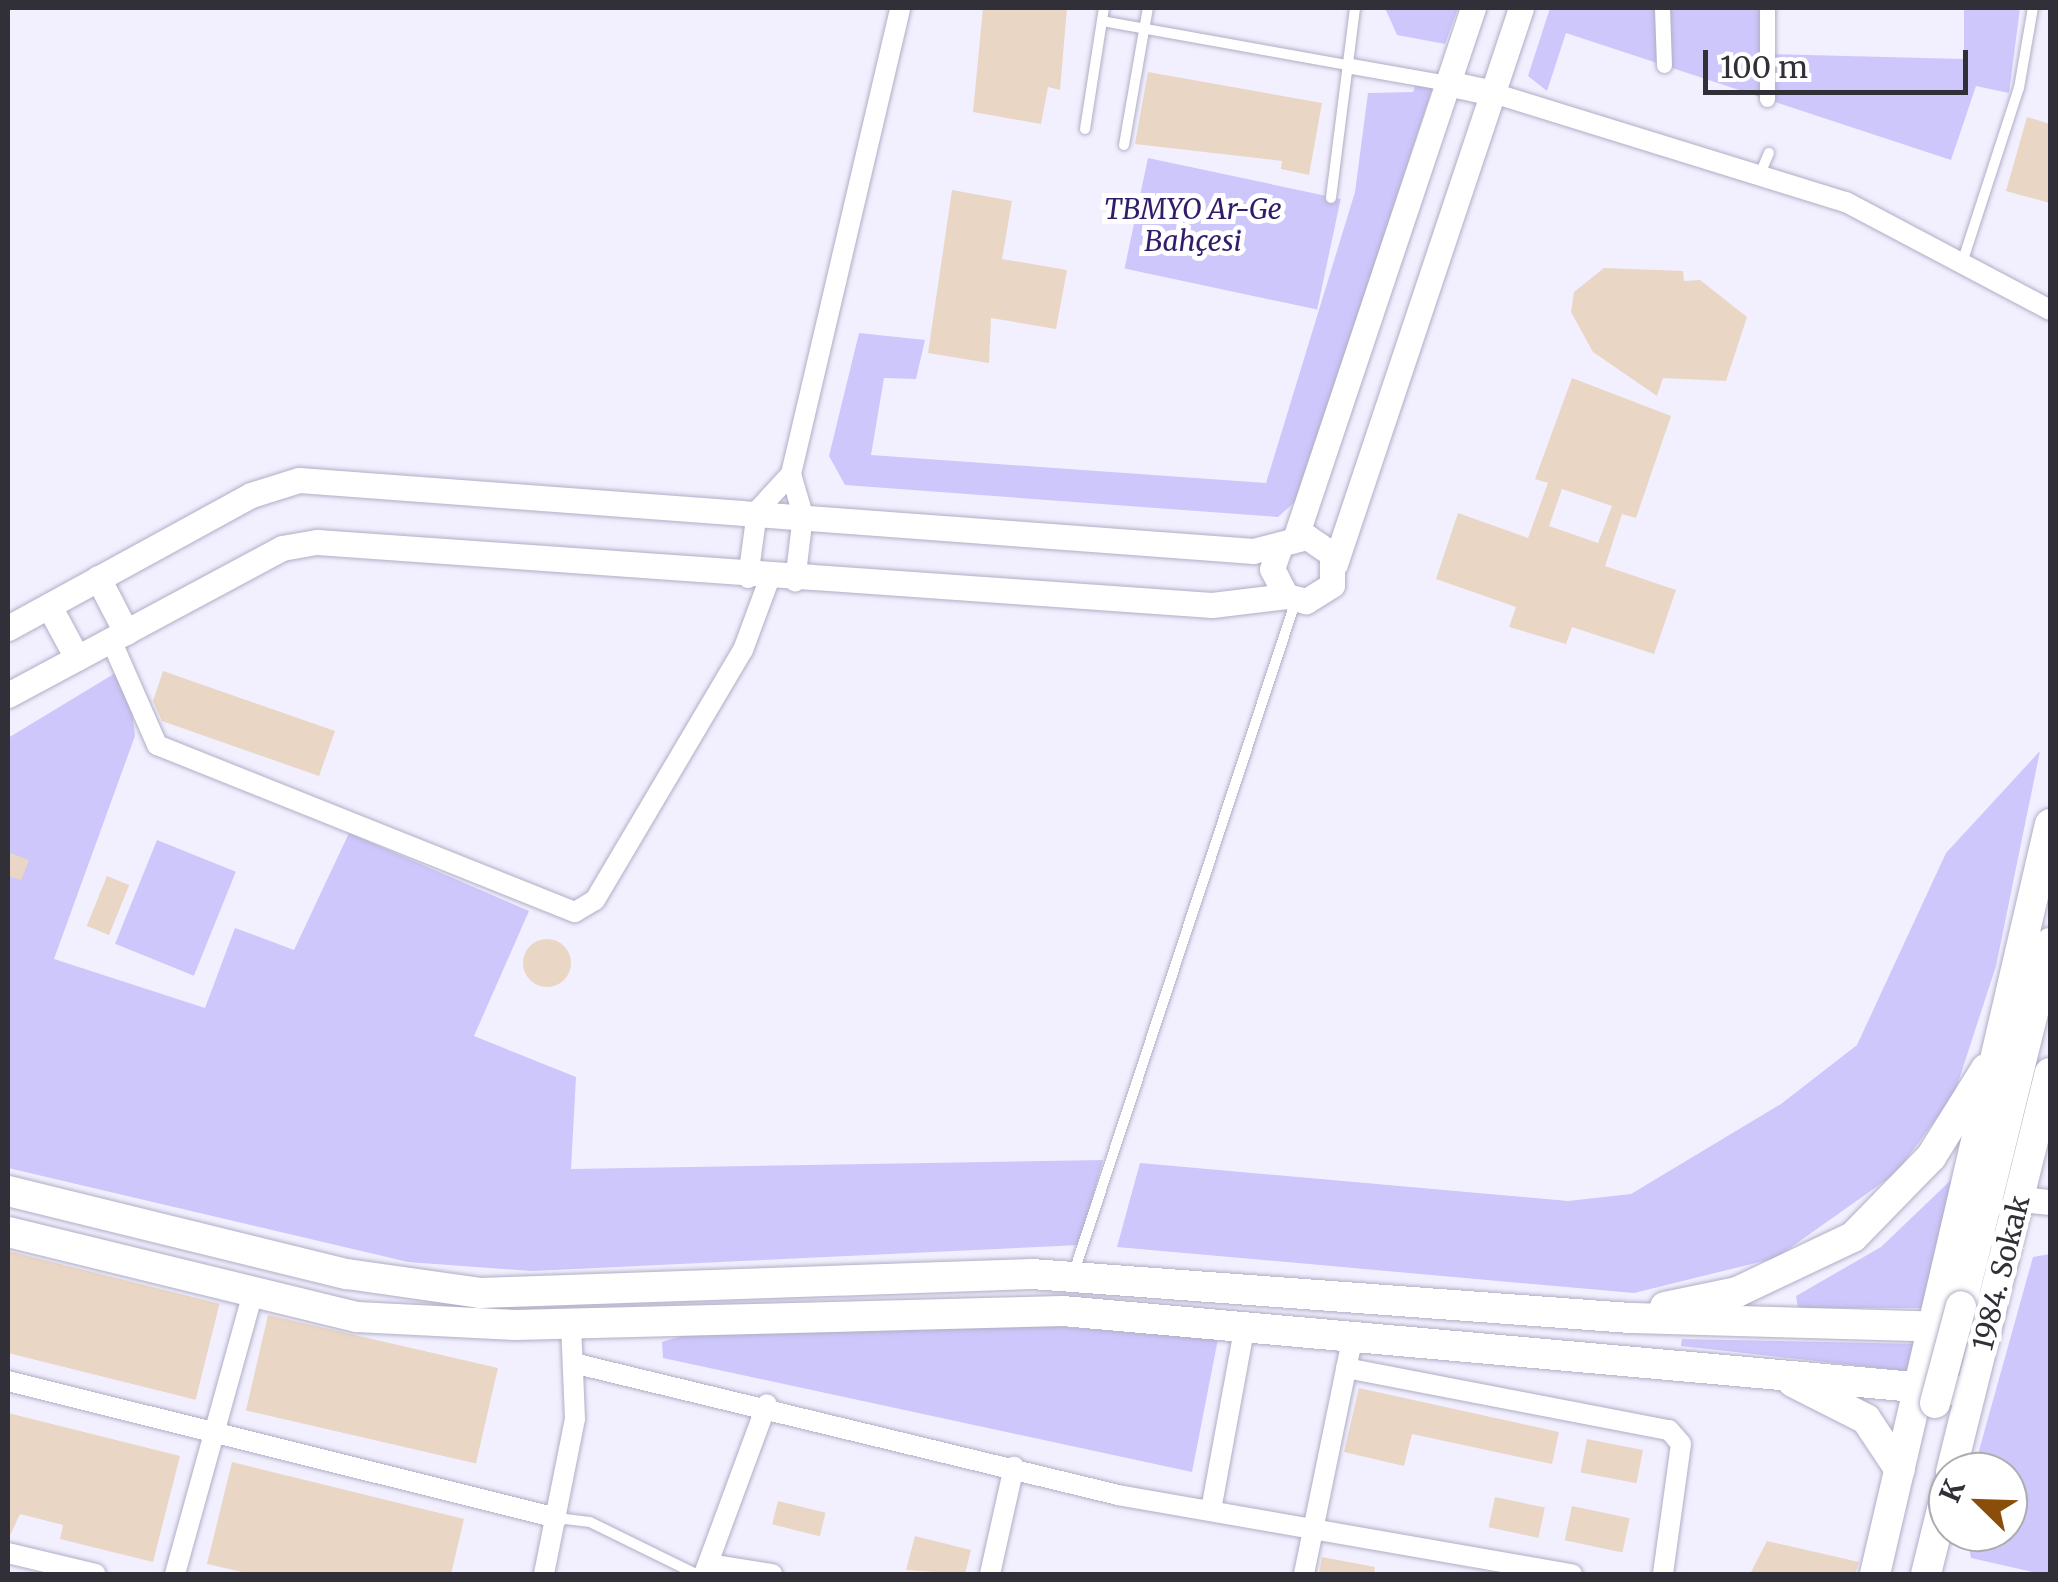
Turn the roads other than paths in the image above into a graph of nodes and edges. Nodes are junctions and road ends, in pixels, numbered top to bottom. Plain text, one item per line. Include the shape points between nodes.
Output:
1 (900, 8) edge
2 (1104, 8) edge
3 (1148, 8) edge
4 (1354, 8) edge
5 (1473, 8) edge
6 (1520, 8) edge
7 (1662, 8) edge
8 (1768, 8) edge
9 (2033, 8) edge
10 (1102, 20) junction
11 (1144, 28) junction
12 (1664, 65) dead end
13 (1351, 66) junction
14 (1446, 83) junction
15 (1493, 93) junction
16 (1767, 99) dead end
17 (1085, 130) dead end
18 (1124, 145) dead end
19 (1769, 153) dead end
20 (1760, 174) junction
21 (1331, 198) dead end
22 (1962, 263) junction
23 (2050, 310) edge
24 (791, 474) junction
25 (757, 511) junction
26 (804, 515) junction
27 (1287, 544) junction
28 (1336, 564) junction
29 (98, 578) junction
30 (770, 580) junction
31 (1291, 598) junction
32 (49, 606) junction
33 (8, 628) edge
34 (118, 636) junction
35 (77, 658) junction
36 (8, 695) edge
37 (2050, 824) edge
38 (2050, 943) edge
39 (2006, 1031) junction
40 (2050, 1073) edge
41 (8, 1191) edge
42 (2020, 1199) junction
43 (2050, 1202) edge
44 (8, 1232) edge
45 (1072, 1276) junction
46 (253, 1292) junction
47 (1619, 1317) junction
48 (571, 1323) junction
49 (1935, 1324) junction
50 (1988, 1328) junction
51 (1244, 1330) junction
52 (1349, 1354) junction
53 (572, 1364) junction
54 (1762, 1368) junction
55 (8, 1381) edge
56 (1970, 1392) junction
57 (1927, 1394) junction
58 (767, 1404) junction
59 (214, 1434) junction
60 (1956, 1452) edge
61 (1014, 1467) junction
62 (1900, 1470) junction
63 (1212, 1510) junction
64 (557, 1518) junction
65 (1314, 1525) junction
66 (8, 1553) edge
67 (703, 1571) edge
68 (1559, 1573) edge
69 (96, 1574) edge
70 (175, 1574) edge
71 (544, 1574) edge
72 (772, 1574) edge
73 (990, 1574) edge
74 (1304, 1574) edge
75 (1663, 1574) edge
76 (1874, 1574) edge
77 (1895, 1574) edge

1 - 24 street
2 - 10 lane
3 - 11 lane
4 - 13 lane
5 - 14 street
6 - 15 street
7 - 12 street
8 - 16 street
9 - 22 lane via 2019,88
10 - 11 lane
10 - 17 lane
11 - 13 lane
11 - 18 lane
13 - 14 street
13 - 21 lane
14 - 15 street
14 - 27 street
15 - 20 street
15 - 28 street
19 - 20 lane
20 - 22 street via 1846,202
22 - 23 street
24 - 25 street
24 - 26 street
25 - 26 street
25 - 29 street via 279,482
25 - 30 street
26 - 27 street
26 - 30 street
27 - 28 street via 1322,543
27 - 31 street via 1272,569
28 - 31 street via 1325,593
29 - 32 street
29 - 34 street
30 - 31 street via 1212,605
30 - 34 street via 317,542 282,548
30 - 34 street via 743,650 595,900 575,912 156,745
31 - 45 lane
32 - 33 street
32 - 35 street
34 - 35 street
35 - 36 street
37 - 39 main road
38 - 57 main road, bridge via 1961,1306
39 - 47 main road via 1932,1157 1853,1237 1737,1292
39 - 49 main road
40 - 42 main road, 1984. Sokak
41 - 45 main road via 347,1274 480,1293
42 - 43 street
42 - 50 main road, 1984. Sokak
44 - 46 main road
45 - 47 main road
46 - 48 main road via 357,1317
46 - 59 street
47 - 49 main road
48 - 51 main road via 968,1310
48 - 53 street
49 - 50 main road
49 - 57 main road
50 - 56 main road, 1984. Sokak
51 - 52 main road
51 - 63 street
52 - 54 main road
52 - 65 street
52 - 75 street via 1669,1430 1681,1444
53 - 58 street
53 - 64 street via 575,1419
54 - 57 main road
54 - 62 main road via 1858,1412
55 - 59 street
56 - 57 main road
56 - 60 main road, 1984. Sokak
57 - 62 main road
57 - 77 main road
58 - 61 street
58 - 67 street
59 - 64 street
59 - 70 street
61 - 63 street
61 - 73 street
62 - 76 main road
63 - 65 street
64 - 67 lane via 590,1522
64 - 71 street
65 - 68 street
65 - 74 street
66 - 69 street
67 - 72 street

